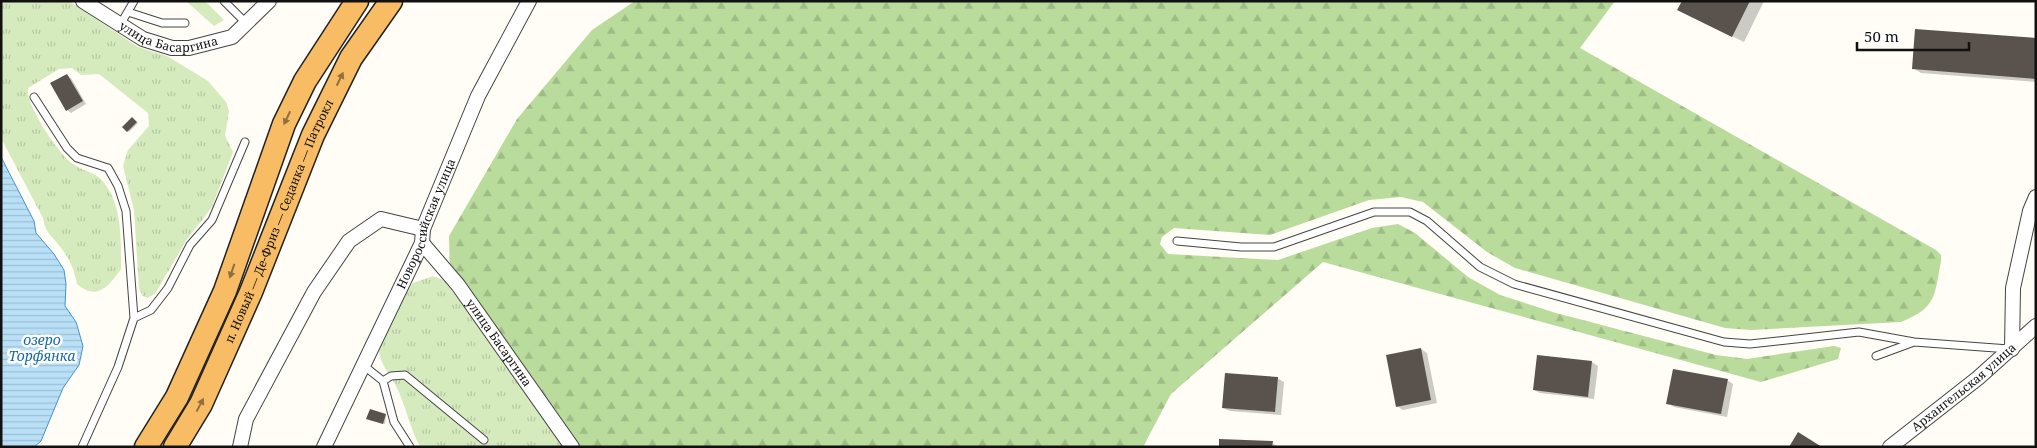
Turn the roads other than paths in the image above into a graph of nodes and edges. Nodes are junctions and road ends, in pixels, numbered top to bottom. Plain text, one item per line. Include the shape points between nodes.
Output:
1 (134, 1) edge
2 (224, 1) edge
3 (269, 1) edge
4 (357, 1) edge
5 (391, 1) edge
6 (529, 1) edge
7 (89, 3) edge
8 (128, 12) junction
9 (185, 23) dead end
10 (247, 24) junction
11 (120, 26) junction
12 (34, 97) dead end
13 (245, 142) dead end
14 (2036, 197) edge
15 (423, 236) junction
16 (1177, 241) dead end
17 (134, 318) junction
18 (2036, 326) edge
19 (1914, 342) junction
20 (2012, 349) junction
21 (1876, 356) dead end
22 (363, 365) junction
23 (382, 381) junction
24 (484, 440) dead end
25 (408, 446) edge
26 (82, 447) edge
27 (146, 447) edge
28 (175, 447) edge
29 (240, 447) edge
30 (324, 447) edge
31 (572, 447) edge
32 (1890, 447) edge

1 - 8 lane
2 - 10 lane
3 - 10 street, улица Басаргина
4 -> 27 highway, п. Новый — Де-Фриз — Седанка — Патрокл via 305,81 284,124 225,291 177,397
28 -> 5 highway, п. Новый — Де-Фриз — Седанка — Патрокл via 201,404 251,292 317,126 350,58
6 - 15 street, Новороссийская улица via 478,96
7 - 11 street, улица Басаргина
8 - 9 lane via 162,23
8 - 11 lane
10 - 11 street, улица Басаргина via 232,37 189,48 158,46
12 - 17 lane via 67,148 77,158 108,168 118,186 126,211
13 - 17 lane via 212,220 190,245 168,288 151,310
14 - 20 street via 2013,288
15 - 22 street, Новороссийская улица
15 - 29 street via 381,219 350,241 314,292 246,419
15 - 31 street, улица Басаргина
16 - 19 lane via 1274,247 1374,212 1410,212 1427,220 1480,267 1514,284 1724,342 1750,344 1860,332
17 - 26 lane via 118,367
18 - 20 street, Архангельская улица
19 - 20 lane
19 - 21 lane
20 - 32 street, Архангельская улица
22 - 23 lane
22 - 30 street, Новороссийская улица
23 - 24 lane via 391,376 405,375
23 - 25 lane via 394,422

